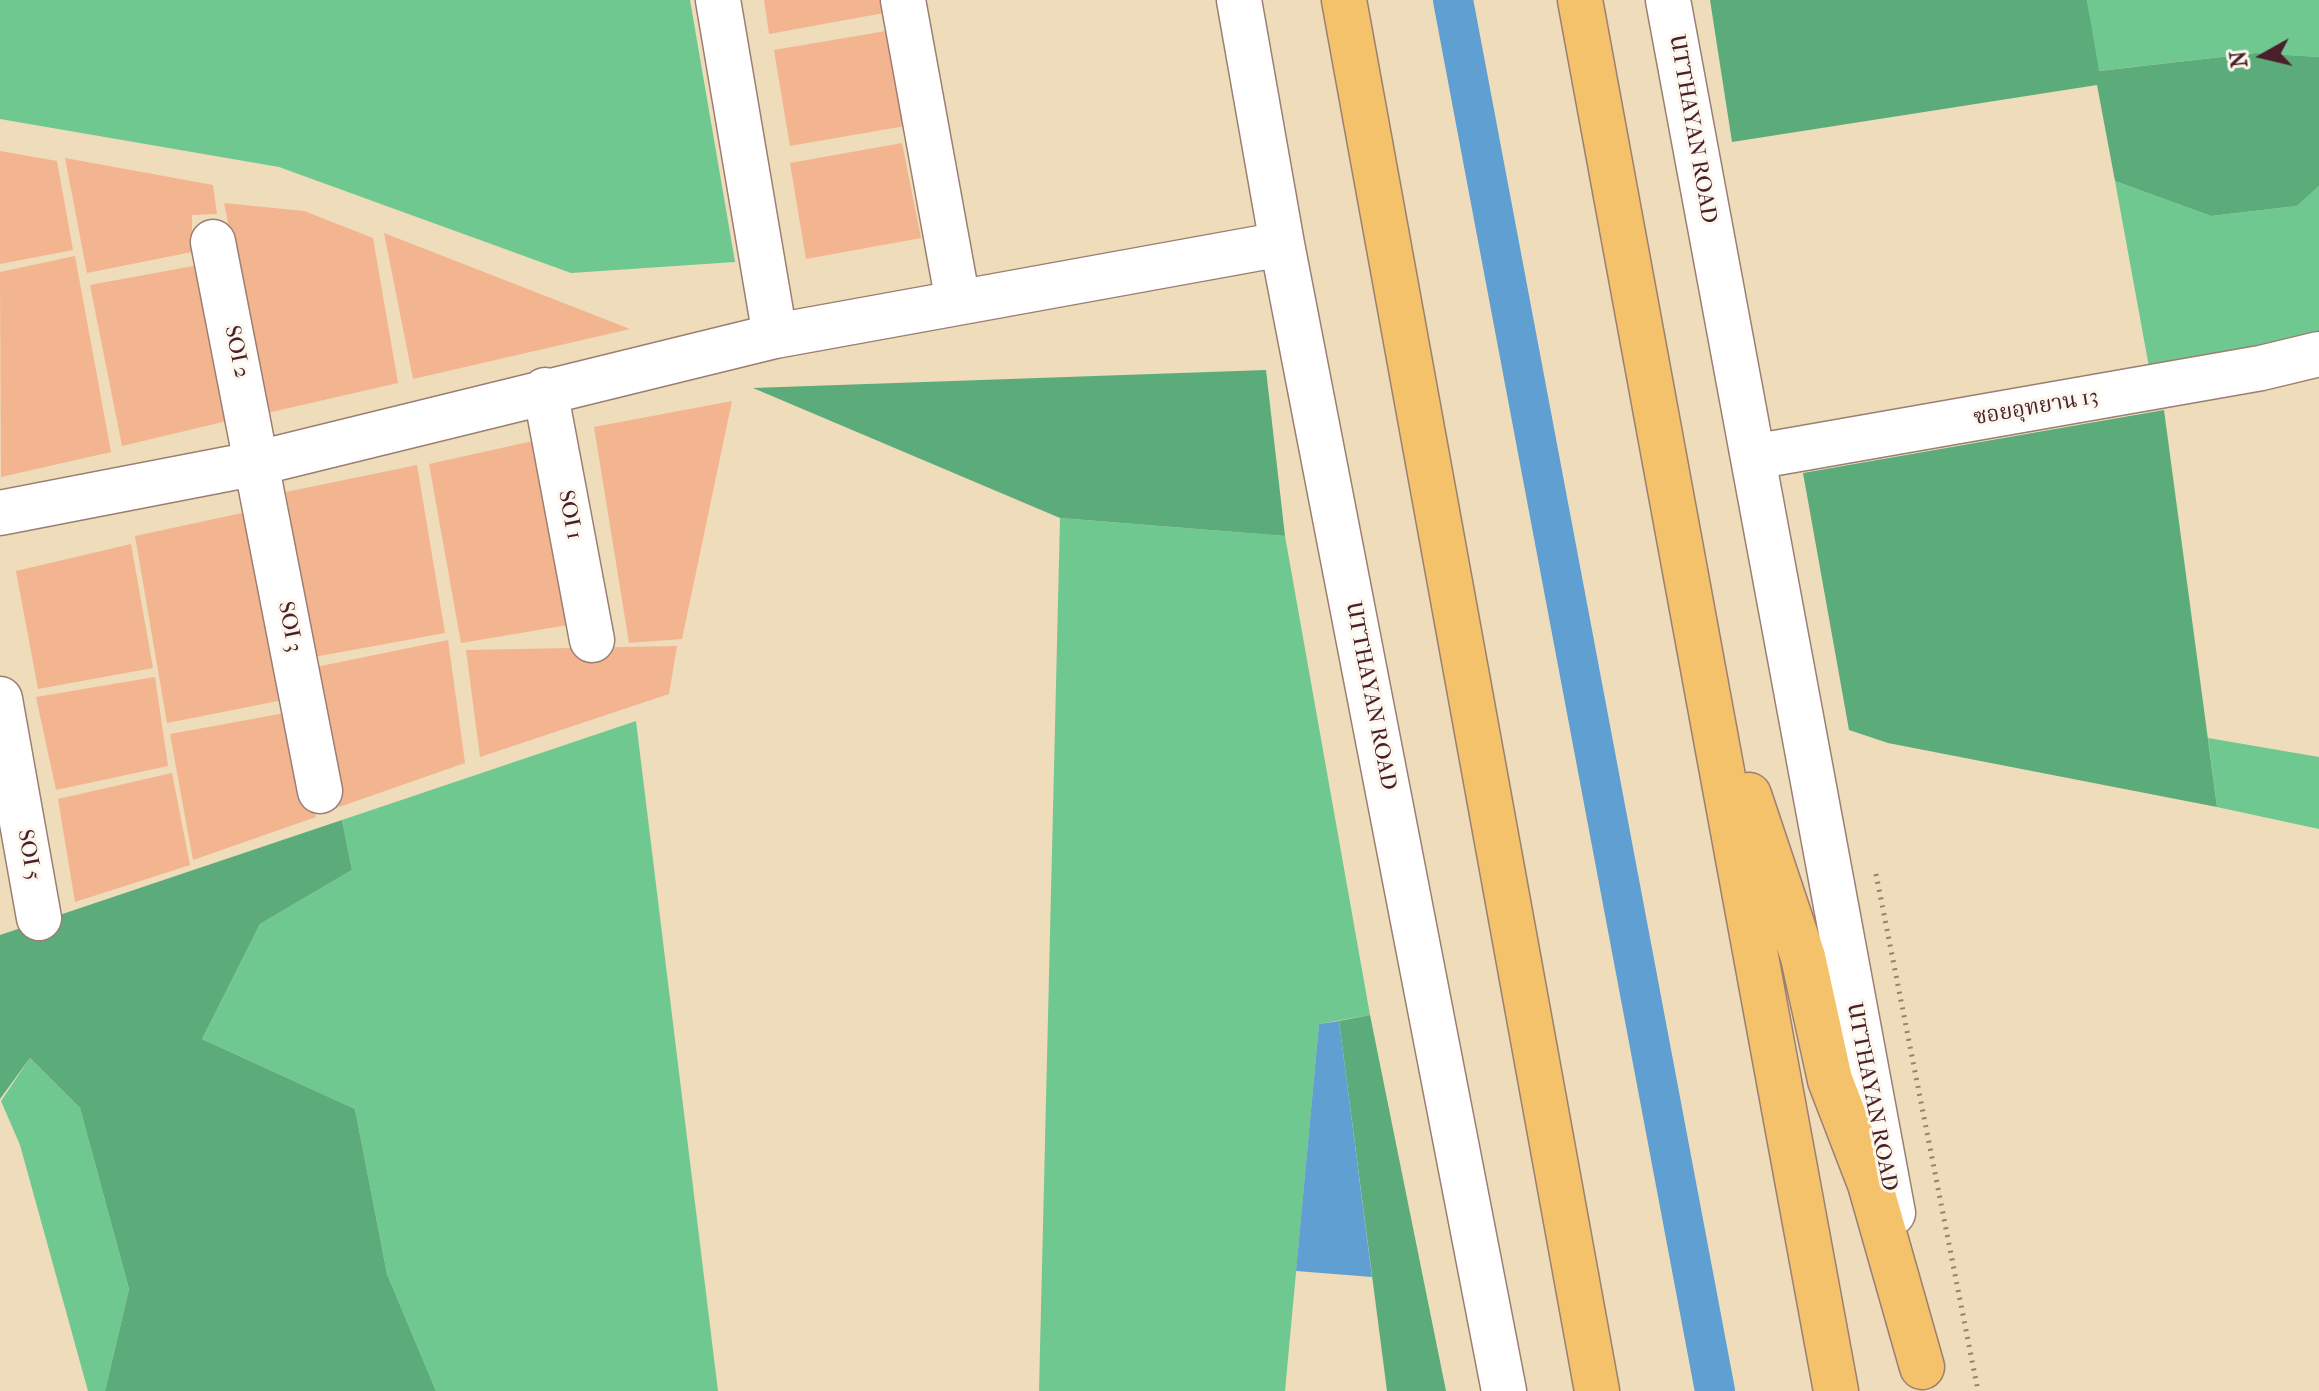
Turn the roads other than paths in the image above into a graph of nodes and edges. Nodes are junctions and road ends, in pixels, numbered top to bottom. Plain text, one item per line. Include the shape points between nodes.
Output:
1 (718, 0) edge
2 (903, 0) edge
3 (1239, 0) edge
4 (1328, 0) edge
5 (1344, 0) edge
6 (1580, 0) edge
7 (1668, 0) edge
8 (1370, 144) junction
9 (213, 242) dead end
10 (1282, 244) junction
11 (958, 302) junction
12 (775, 336) junction
13 (2319, 354) edge
14 (545, 390) junction
15 (1753, 457) junction
16 (258, 463) junction
17 (0, 513) edge
18 (1680, 542) junction
19 (592, 640) dead end
20 (0, 699) edge
21 (320, 791) dead end
22 (39, 918) dead end
23 (1924, 1379) edge
24 (1835, 1389) edge
25 (1504, 1391) edge
26 (1597, 1391) edge

1 - 12 street
2 - 11 street
3 - 10 street, UTTHAYAN ROAD
4 - 8 main road
5 - 8 main road
6 - 18 main road
7 - 15 street, UTTHAYAN ROAD
8 - 26 main road
9 - 16 street, SOI 2
10 - 11 street
10 - 25 street, UTTHAYAN ROAD
11 - 12 street
12 - 14 street
13 - 15 street, ซอยอุทยาน 13
14 - 16 street
14 - 19 street, SOI 1
15 - 23 street, UTTHAYAN ROAD
16 - 17 street
16 - 21 street, SOI 3
18 - 23 main road via 1738,758 1803,957 1830,1080 1870,1184
18 - 24 main road
20 - 22 street, SOI 5

